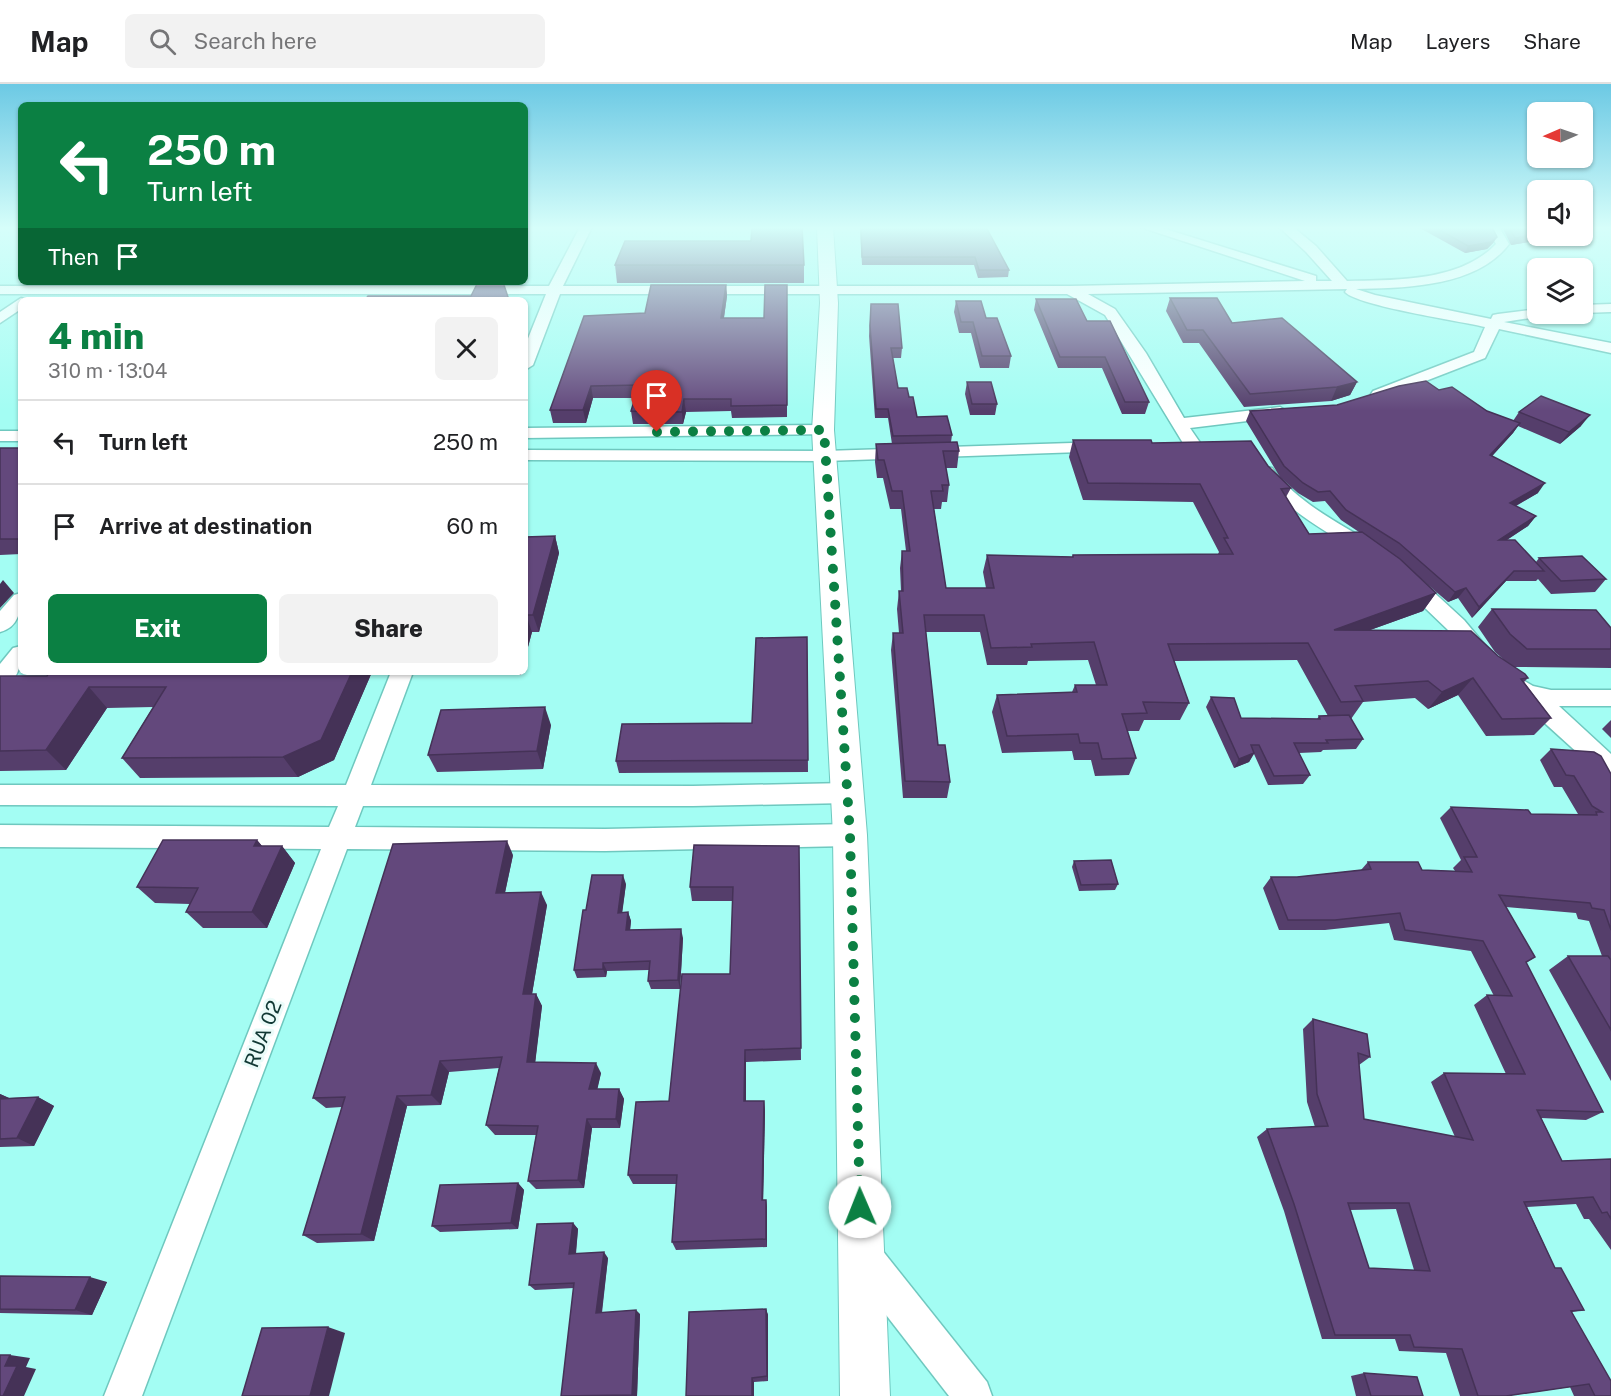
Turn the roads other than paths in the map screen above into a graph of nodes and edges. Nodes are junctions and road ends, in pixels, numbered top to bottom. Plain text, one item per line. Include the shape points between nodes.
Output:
1 (18, 288) edge
2 (396, 288) edge
3 (556, 288) edge
4 (829, 288) edge
5 (1086, 288) edge
6 (1236, 288) edge
7 (1345, 288) edge
8 (0, 290) edge
9 (1070, 290) junction
10 (553, 295) junction
11 (829, 296) junction
12 (1372, 299) junction
13 (1342, 300) dead end
14 (18, 301) edge
15 (528, 301) edge
16 (0, 302) edge
17 (1239, 302) dead end
18 (1096, 303) junction
19 (1200, 303) edge
20 (18, 304) edge
21 (1611, 308) edge
22 (1593, 309) edge
23 (1527, 315) edge
24 (0, 319) edge
25 (1486, 322) junction
26 (1611, 348) edge
27 (528, 358) edge
28 (1368, 398) edge
29 (1300, 410) edge
30 (1178, 424) junction
31 (528, 433) edge
32 (0, 436) edge
33 (18, 436) edge
34 (824, 443) junction
35 (1168, 444) edge
36 (1121, 446) edge
37 (528, 455) edge
38 (1257, 458) edge
39 (18, 604) edge
40 (0, 625) edge
41 (18, 658) edge
42 (401, 675) edge
43 (0, 680) edge
44 (1533, 694) junction
45 (1611, 698) edge
46 (1611, 768) edge
47 (847, 793) junction
48 (0, 795) edge
49 (353, 796) junction
50 (850, 835) junction
51 (0, 836) edge
52 (340, 836) junction
53 (862, 1254) junction
54 (123, 1396) edge
55 (865, 1396) edge
56 (973, 1396) edge

1 - 8 street
2 - 10 street
3 - 10 street
4 - 11 street
5 - 9 street
6 - 17 street
7 - 12 street
9 - 11 street
9 - 18 street
10 - 11 street
10 - 15 street
10 - 27 street
11 - 18 street
11 - 34 street
12 - 13 street
12 - 25 street
14 - 16 street
18 - 19 street
18 - 30 street via 1110,312
20 - 24 street
21 - 22 street
23 - 25 street
25 - 26 street
25 - 28 street via 1480,355
29 - 30 street
30 - 35 street via 1202,445
31 - 34 street
32 - 33 street
34 - 36 street
34 - 37 street
34 - 47 street
38 - 44 street via 1271,482 1290,499 1389,563 1428,597 1480,655 1506,678
39 - 40 street
41 - 43 street
42 - 49 street, RUA 02
44 - 45 street via 1551,698
44 - 46 street
47 - 49 street
47 - 50 street
48 - 49 street
49 - 52 street, RUA 02
50 - 52 street via 605,840
50 - 53 street
51 - 52 street
52 - 54 street, RUA 02
53 - 55 street
53 - 56 street

